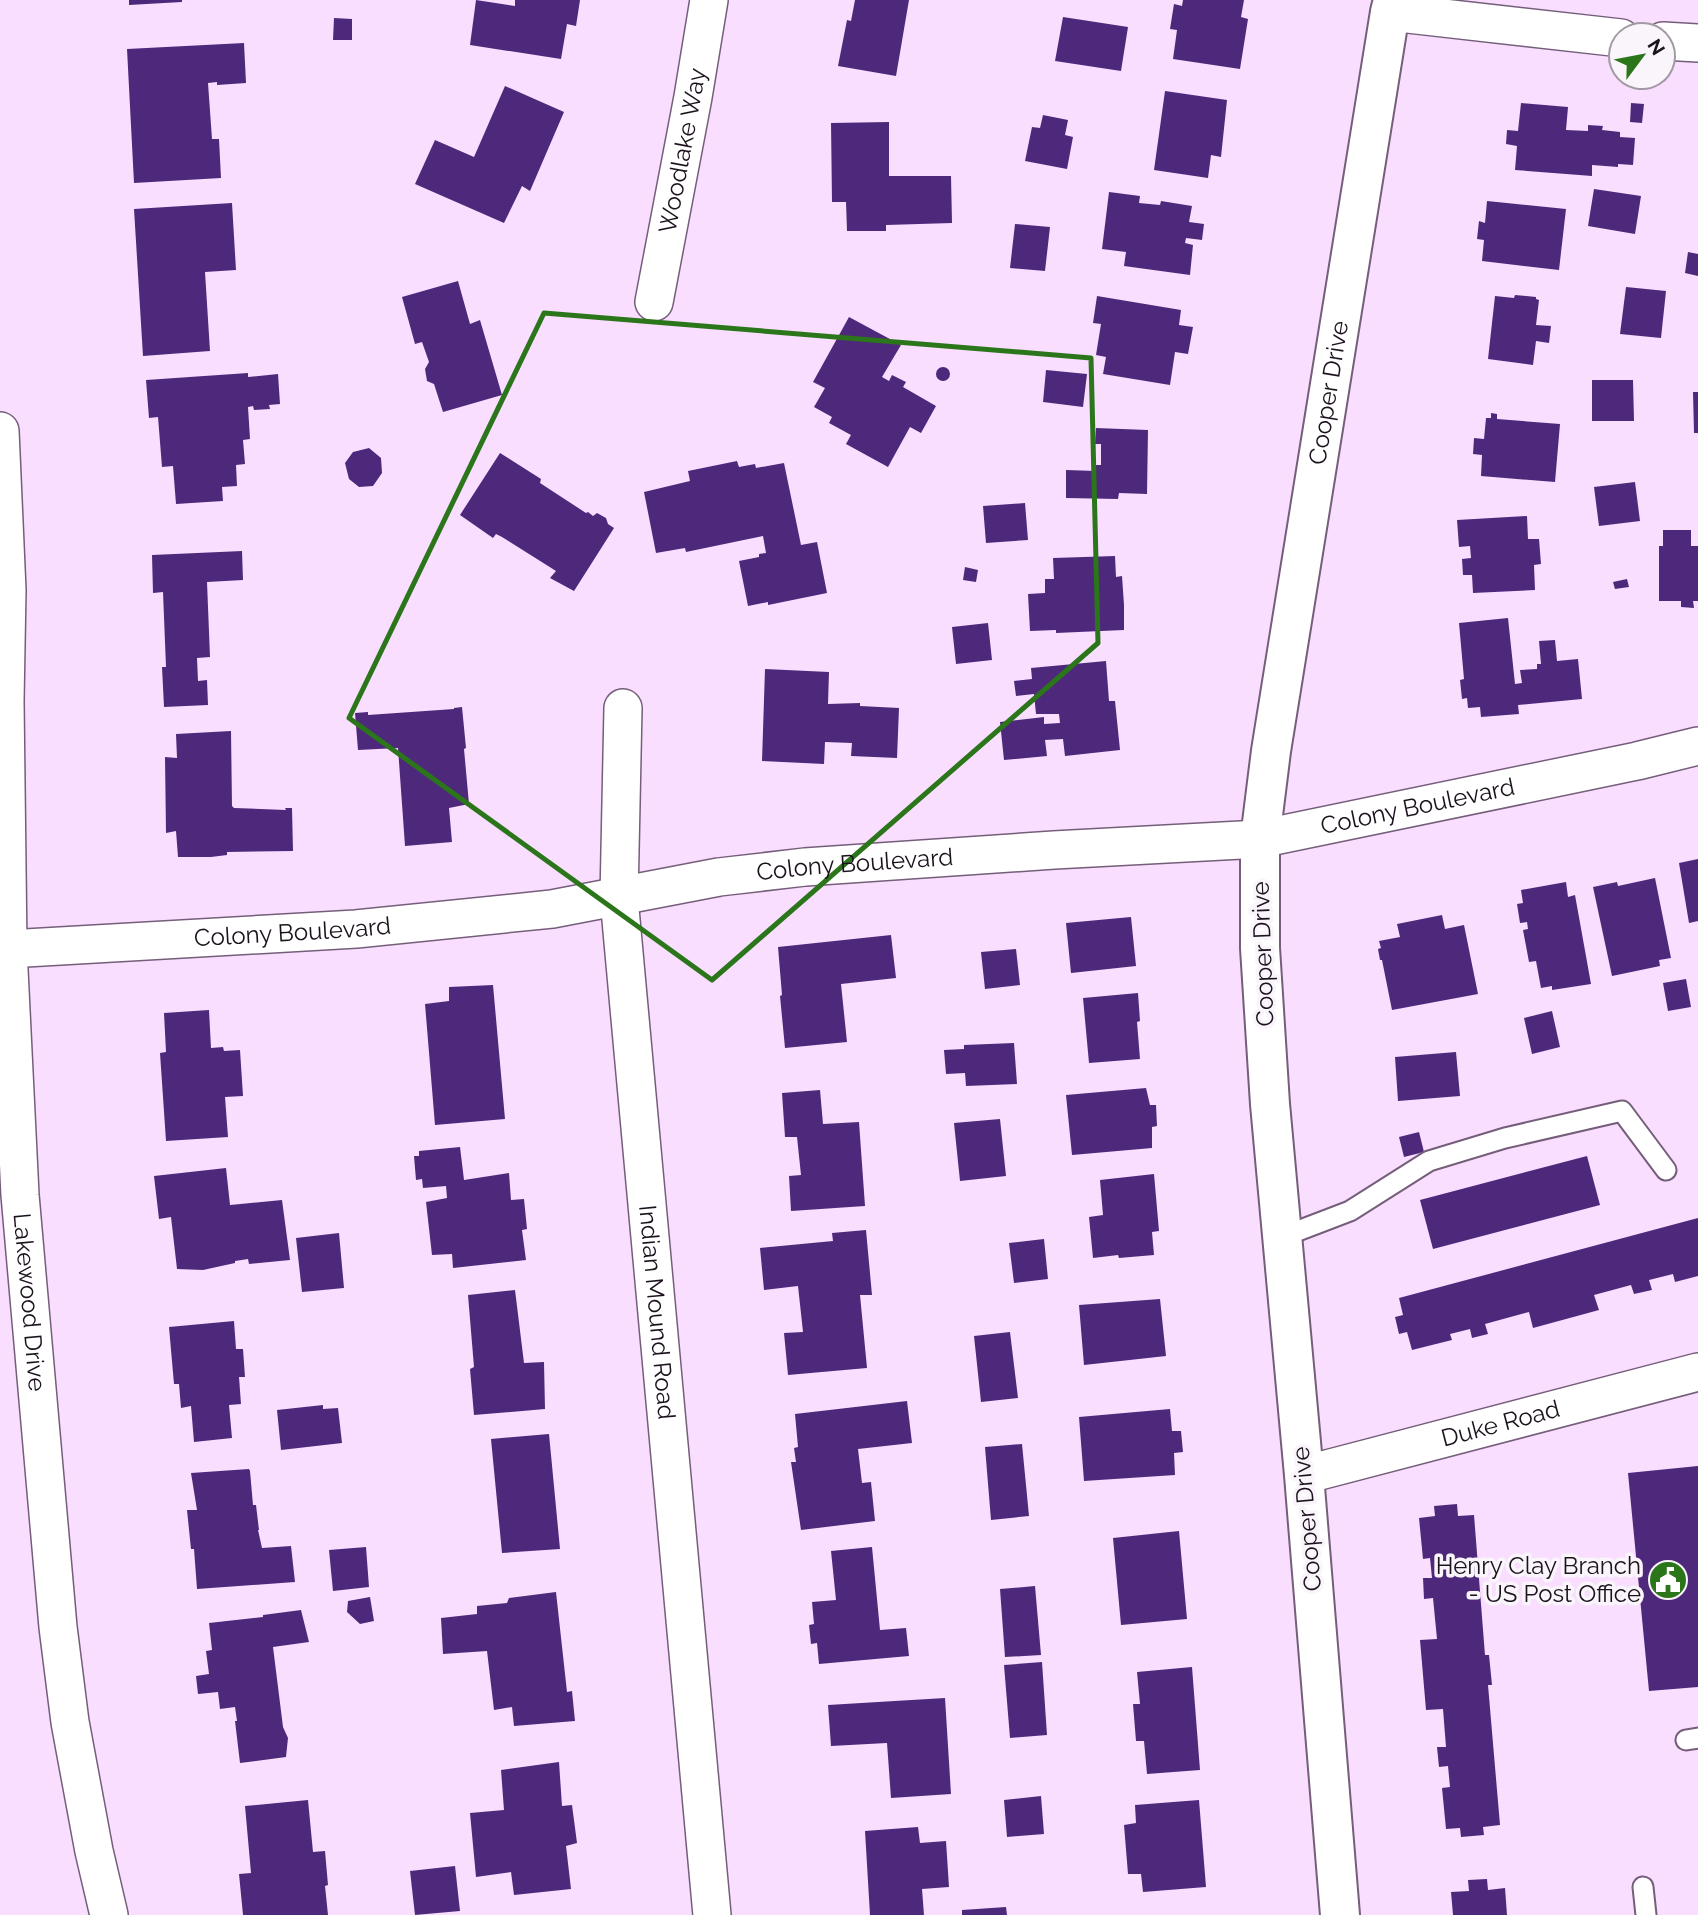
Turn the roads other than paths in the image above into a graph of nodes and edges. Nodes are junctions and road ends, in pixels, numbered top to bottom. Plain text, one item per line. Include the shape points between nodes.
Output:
1 (709, 0) edge
2 (1392, 6) edge
3 (1607, 36) edge
4 (1677, 42) edge
5 (1698, 43) edge
6 (654, 302) dead end
7 (0, 431) edge
8 (623, 708) dead end
9 (1698, 746) edge
10 (1260, 839) junction
11 (619, 898) junction
12 (8, 948) junction
13 (1666, 1170) dead end
14 (1282, 1237) junction
15 (1698, 1372) edge
16 (1304, 1475) junction
17 (1643, 1887) dead end
18 (109, 1915) edge
19 (712, 1915) edge
20 (1340, 1915) edge
21 (1646, 1915) edge

1 - 6 street, Woodlake Way
2 - 3 street
2 - 10 street, Cooper Drive via 1270,751
4 - 5 street
7 - 12 street, Lakewood Drive via 7,590
8 - 11 street, Indian Mound Road
9 - 10 street, Colony Boulevard
10 - 11 street, Colony Boulevard via 805,867 719,877
10 - 14 street, Cooper Drive via 1261,961
11 - 12 street, Colony Boulevard via 356,929
11 - 19 street, Indian Mound Road
12 - 18 street, Lakewood Drive via 20,1195 58,1627 70,1722
13 - 14 lane via 1622,1111 1429,1161 1350,1211
14 - 16 street, Cooper Drive
15 - 16 street, Duke Road
16 - 20 street, Cooper Drive
17 - 21 lane

